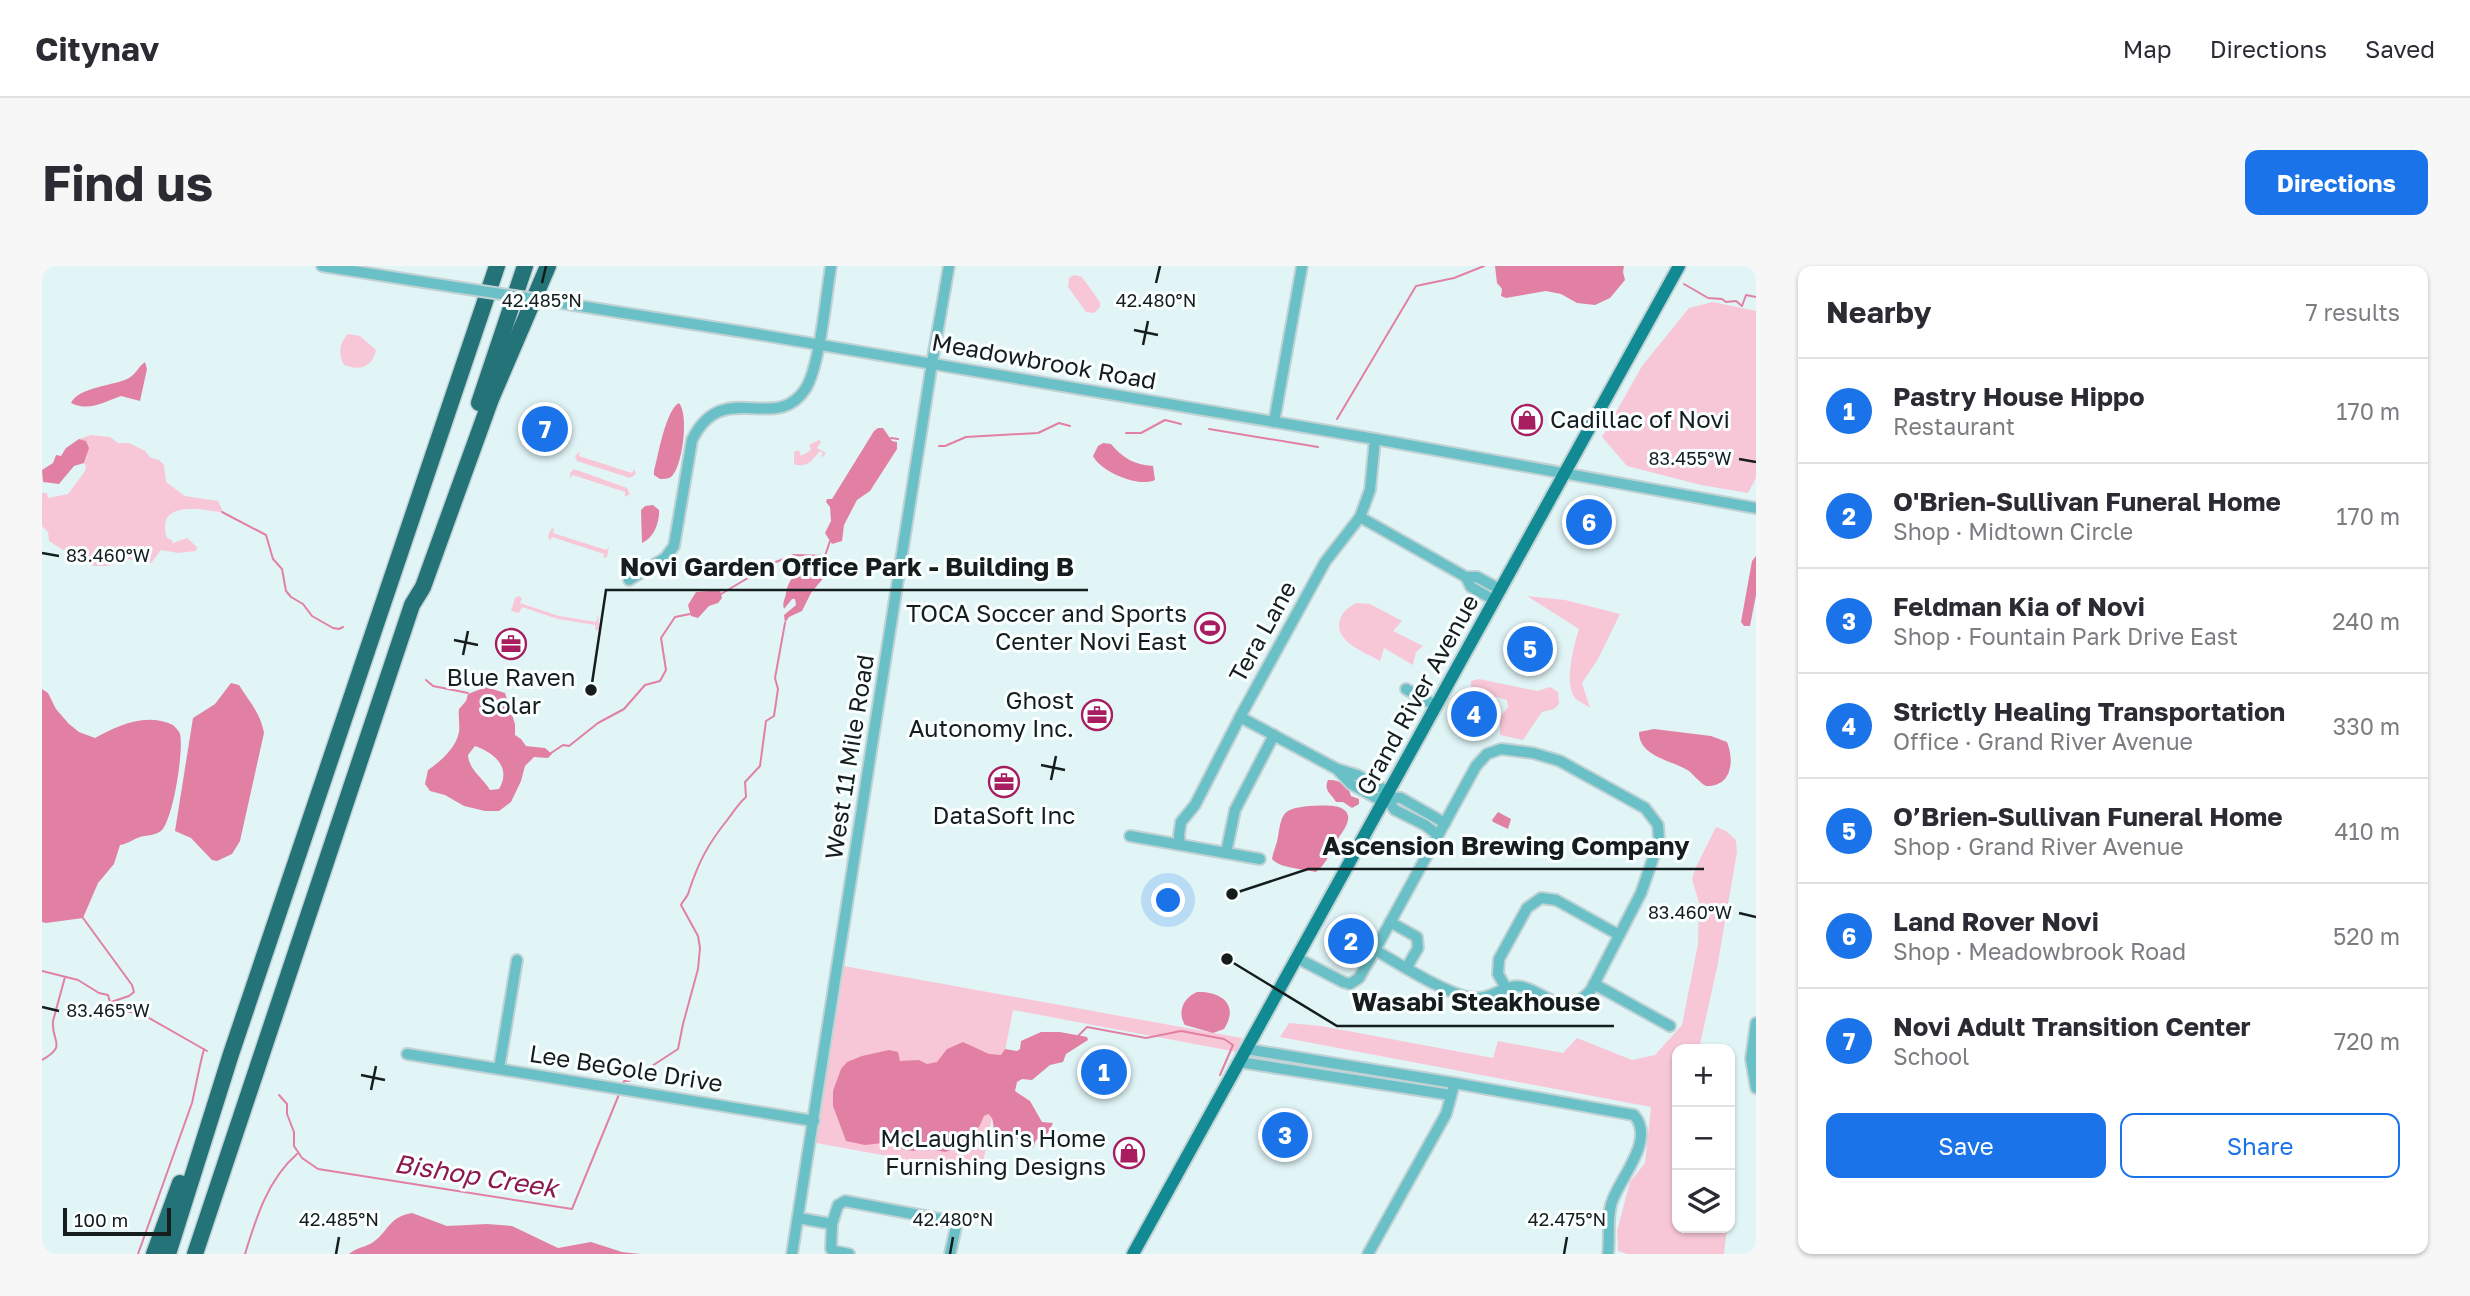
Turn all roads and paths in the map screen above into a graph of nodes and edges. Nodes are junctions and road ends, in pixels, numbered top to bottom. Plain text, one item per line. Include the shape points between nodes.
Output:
1 (323, 266) edge
2 (494, 266) edge
3 (525, 266) edge
4 (548, 266) edge
5 (831, 266) edge
6 (949, 266) edge
7 (1302, 266) edge
8 (1679, 266) edge
9 (817, 344) junction
10 (932, 363) junction
11 (1274, 422) junction
12 (1375, 439) junction
13 (1564, 474) junction
14 (1756, 508) edge
15 (1360, 517) junction
16 (629, 580) dead end
17 (1498, 595) junction
18 (412, 605) junction
19 (1406, 689) dead end
20 (1435, 705) junction
21 (1240, 717) junction
22 (1274, 735) junction
23 (1384, 793) junction
24 (1419, 808) junction
25 (1411, 820) junction
26 (1445, 823) junction
27 (1436, 834) junction
28 (1130, 836) dead end
29 (1180, 845) junction
30 (1226, 853) junction
31 (1260, 859) dead end
32 (1390, 922) junction
33 (1619, 935) junction
34 (1375, 950) junction
35 (1297, 958) junction
36 (517, 960) dead end
37 (1407, 967) junction
38 (1594, 984) junction
39 (1506, 988) junction
40 (1756, 1023) edge
41 (1670, 1026) dead end
42 (1246, 1049) junction
43 (231, 1054) junction
44 (407, 1054) dead end
45 (1239, 1062) junction
46 (499, 1069) junction
47 (1454, 1083) junction
48 (1756, 1088) edge
49 (1451, 1096) junction
50 (814, 1121) junction
51 (798, 1218) junction
52 (832, 1224) junction
53 (154, 1254) edge
54 (168, 1254) edge
55 (195, 1254) edge
56 (792, 1254) edge
57 (849, 1254) edge
58 (950, 1254) edge
59 (1133, 1254) edge
60 (1368, 1254) edge
61 (1608, 1254) edge

1 - 9 street, Meadowbrook Road, bridge
2 - 43 highway
3 - 18 highway
4 - 18 highway via 491,399 423,587
5 - 9 street
6 - 10 street, West 11 Mile Road
7 - 11 street
8 - 13 main road, Grand River Avenue
9 - 10 street, Meadowbrook Road
9 - 16 street via 810,379 789,404 774,409 724,408 701,425 692,440 674,546 665,558
10 - 11 street, Meadowbrook Road
10 - 50 street, West 11 Mile Road
11 - 12 street, Meadowbrook Road
12 - 13 street, Meadowbrook Road
12 - 15 street, Tera Lane via 1370,491
13 - 14 street, Meadowbrook Road
13 - 17 main road, Grand River Avenue
15 - 17 street via 1466,577 1477,577
15 - 21 street, Tera Lane via 1325,562
17 - 20 main road, Grand River Avenue
18 - 55 highway
19 - 20 street
20 - 23 main road, Grand River Avenue
21 - 22 street
21 - 29 street, Tera Lane via 1195,805 1181,821
22 - 23 street via 1337,769 1350,784 1368,794 1378,799
22 - 30 street via 1235,810
23 - 24 street
23 - 25 street via 1395,810
23 - 35 main road, Grand River Avenue
24 - 25 street
24 - 26 street
25 - 27 street
26 - 27 street
26 - 33 street via 1482,758 1501,749 1560,761 1641,805 1656,820 1659,841 1641,893
27 - 32 street
28 - 29 street
29 - 30 street
30 - 31 street
32 - 34 street
32 - 37 street via 1417,936 1419,948
33 - 38 street
33 - 39 street via 1556,900 1541,898 1527,908 1499,960 1498,975
34 - 35 street via 1359,978 1350,984
34 - 37 street
35 - 42 main road, Grand River Avenue
36 - 46 street, Lee BeGole Drive
37 - 39 street via 1462,997 1490,996
38 - 39 street via 1584,997 1565,1004 1553,1003 1525,988
38 - 41 street
40 - 48 street via 1751,1059
42 - 45 main road, Grand River Avenue
42 - 47 street
43 - 53 highway
43 - 54 highway
44 - 46 street
45 - 49 street
45 - 59 main road, Grand River Avenue
46 - 50 street, Lee BeGole Drive
47 - 49 street
47 - 61 street via 1630,1112 1638,1119 1637,1156 1611,1206
49 - 60 street via 1446,1114
50 - 51 street, West 11 Mile Road
51 - 52 street
51 - 56 street, West 11 Mile Road
52 - 57 street via 831,1249
52 - 58 street via 838,1205 845,1201 952,1221 956,1227

